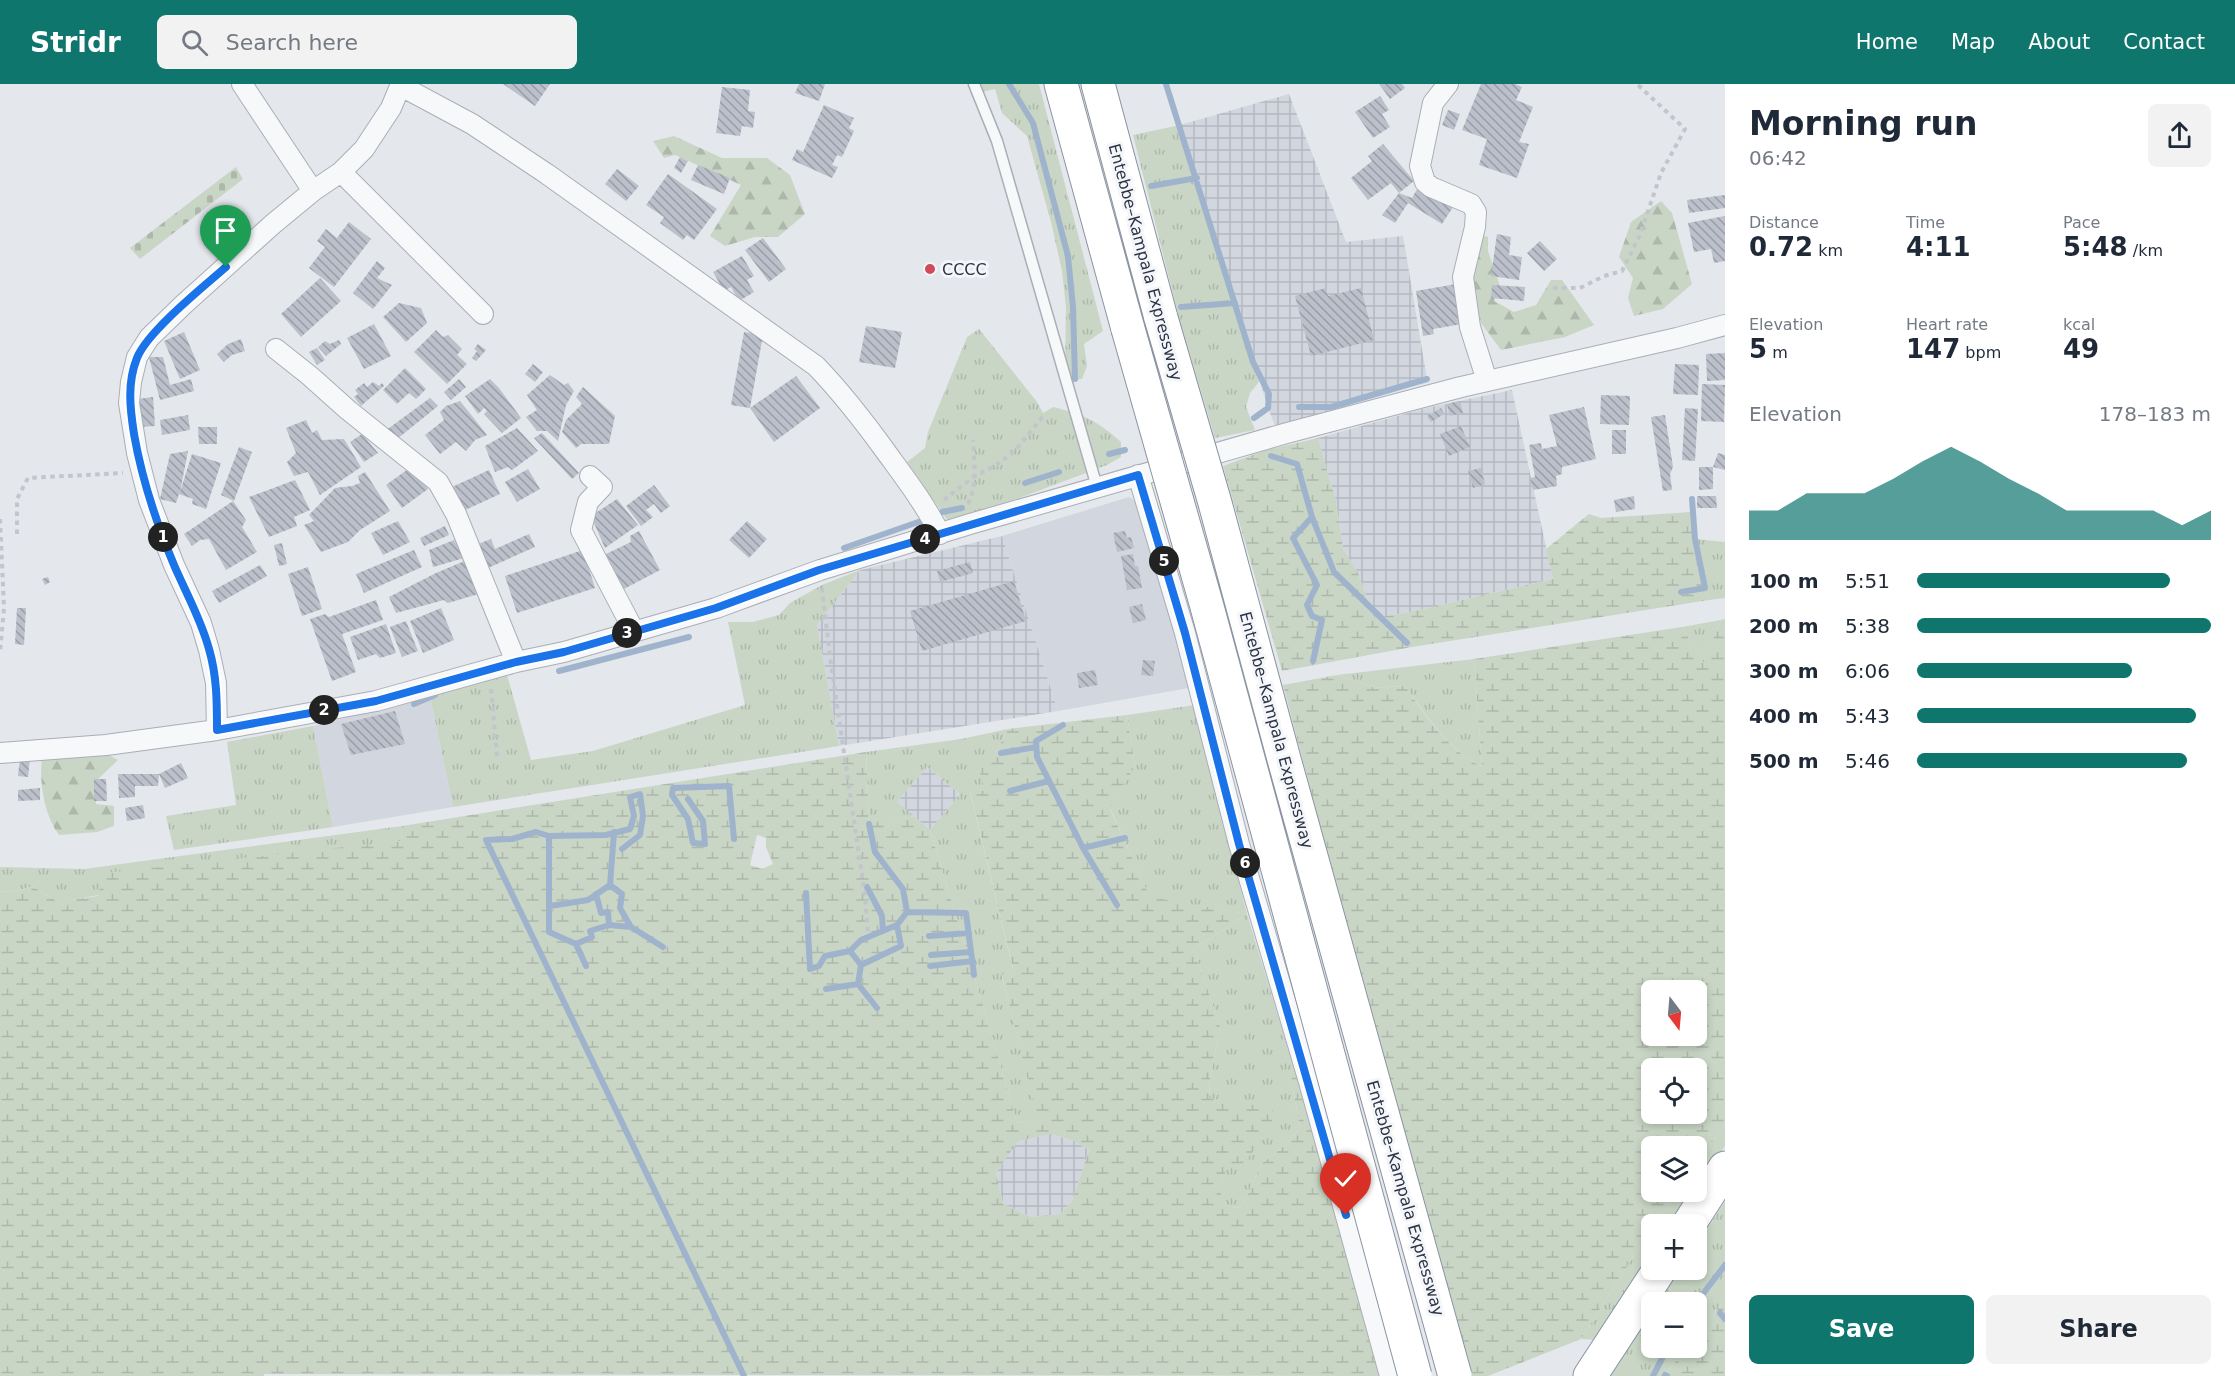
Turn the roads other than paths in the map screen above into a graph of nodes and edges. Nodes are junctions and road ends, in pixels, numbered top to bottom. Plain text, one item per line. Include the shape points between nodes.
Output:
1 (242, 84) edge
2 (974, 84) edge
3 (1061, 84) edge
4 (1098, 84) edge
5 (1448, 84) edge
6 (401, 85) edge
7 (341, 172) junction
8 (313, 191) junction
9 (483, 314) dead end
10 (1725, 325) edge
11 (276, 349) dead end
12 (1487, 381) junction
13 (1138, 475) junction
14 (590, 476) dead end
15 (1097, 487) junction
16 (940, 534) junction
17 (634, 631) junction
18 (516, 662) junction
19 (217, 730) junction
20 (0, 753) edge
21 (1725, 1168) edge
22 (1695, 1214) edge
23 (1653, 1280) edge
24 (1390, 1376) edge
25 (1415, 1376) edge
26 (1455, 1376) edge
27 (1590, 1376) edge

1 - 8 street
2 - 15 lane via 997,141
3 - 25 highway, Entebbe–Kampala Expressway, bridge
4 - 26 highway, Entebbe–Kampala Expressway, bridge
5 - 12 street via 1433,104 1420,166 1431,187 1471,204 1476,212 1463,278 1470,327
6 - 7 street via 364,149
6 - 16 street via 472,124 538,168 816,366 848,400
7 - 8 street
7 - 9 street
8 - 19 street via 149,338 137,357 130,382 129,403 149,500 210,650 216,683
10 - 12 street
11 - 18 street via 438,482 456,514
12 - 13 street
13 - 15 street
13 - 24 street
14 - 17 street via 602,487 588,502 581,530
15 - 16 street
16 - 17 street
17 - 18 street
18 - 19 street via 376,701
19 - 20 street via 106,745
21 - 22 highway
23 - 27 highway

